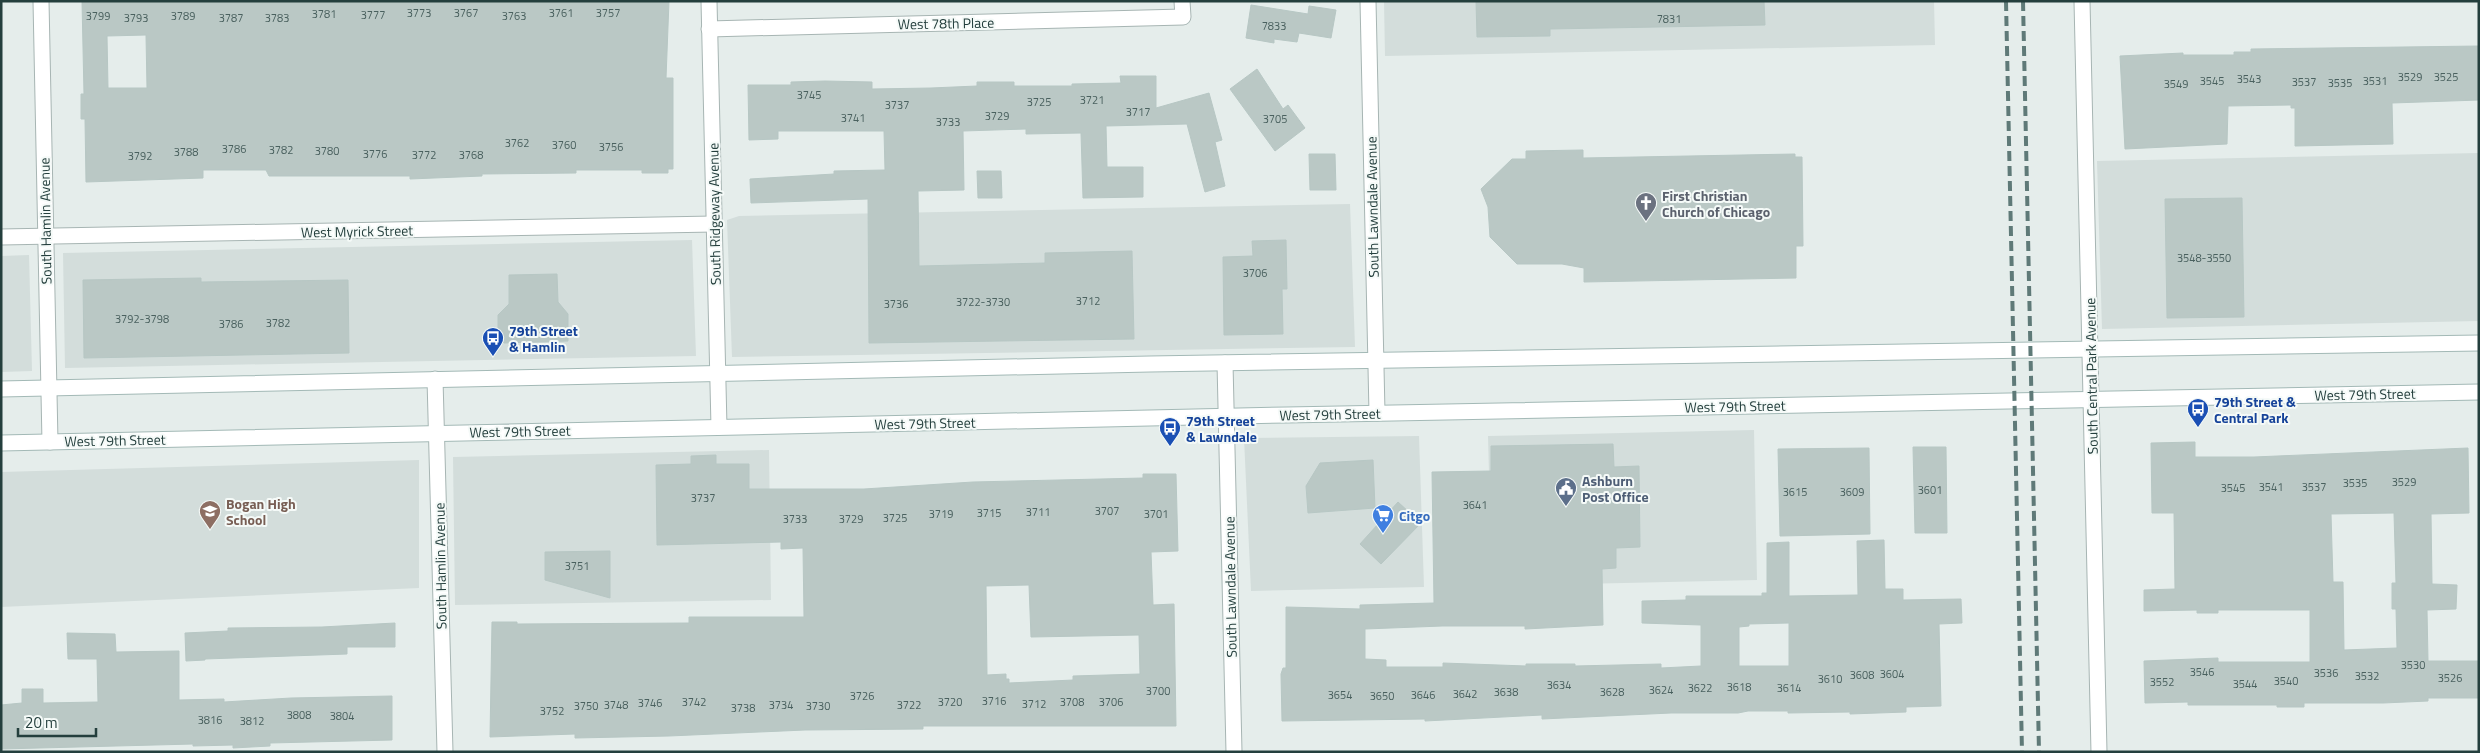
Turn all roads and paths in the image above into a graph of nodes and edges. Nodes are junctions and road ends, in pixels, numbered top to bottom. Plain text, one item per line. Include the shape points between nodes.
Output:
1 (41, 1) edge
2 (709, 1) edge
3 (1182, 1) edge
4 (1368, 1) edge
5 (2082, 1) edge
6 (709, 29) junction
7 (714, 224) junction
8 (46, 236) junction
9 (1, 237) edge
10 (2479, 343) edge
11 (2091, 349) junction
12 (1376, 360) junction
13 (1225, 363) junction
14 (717, 375) junction
15 (435, 379) junction
16 (49, 388) junction
17 (1, 389) edge
18 (2479, 392) edge
19 (2092, 399) junction
20 (1377, 413) junction
21 (1226, 416) junction
22 (719, 427) junction
23 (437, 433) junction
24 (50, 442) junction
25 (1, 443) edge
26 (444, 752) edge
27 (1234, 752) edge
28 (2099, 752) edge

1 - 8 main road, South Hamlin Avenue
2 - 6 main road, South Ridgeway Avenue
3 - 6 main road, West 78th Place via 1183,17
4 - 12 main road, South Lawndale Avenue
5 - 11 main road, South Central Park Avenue
6 - 7 main road, South Ridgeway Avenue
7 - 8 main road, West Myrick Street
7 - 14 main road, South Ridgeway Avenue
8 - 9 main road, West Myrick Street
8 - 16 main road, South Hamlin Avenue
10 - 11 main road
11 - 12 main road
11 - 19 main road, South Central Park Avenue
12 - 13 main road
12 - 20 main road, South Lawndale Avenue
13 - 14 main road
13 - 21 main road, South Lawndale Avenue
14 - 15 main road
14 - 22 main road, South Ridgeway Avenue
15 - 16 main road
15 - 23 main road, South Hamlin Avenue
16 - 17 main road
16 - 24 main road, South Hamlin Avenue
18 - 19 main road, West 79th Street
19 - 20 main road, West 79th Street
19 - 28 main road, South Central Park Avenue
20 - 21 main road, West 79th Street
21 - 22 main road, West 79th Street
21 - 27 main road, South Lawndale Avenue
22 - 23 main road, West 79th Street
23 - 24 main road, West 79th Street
23 - 26 main road, South Hamlin Avenue
24 - 25 main road, West 79th Street

